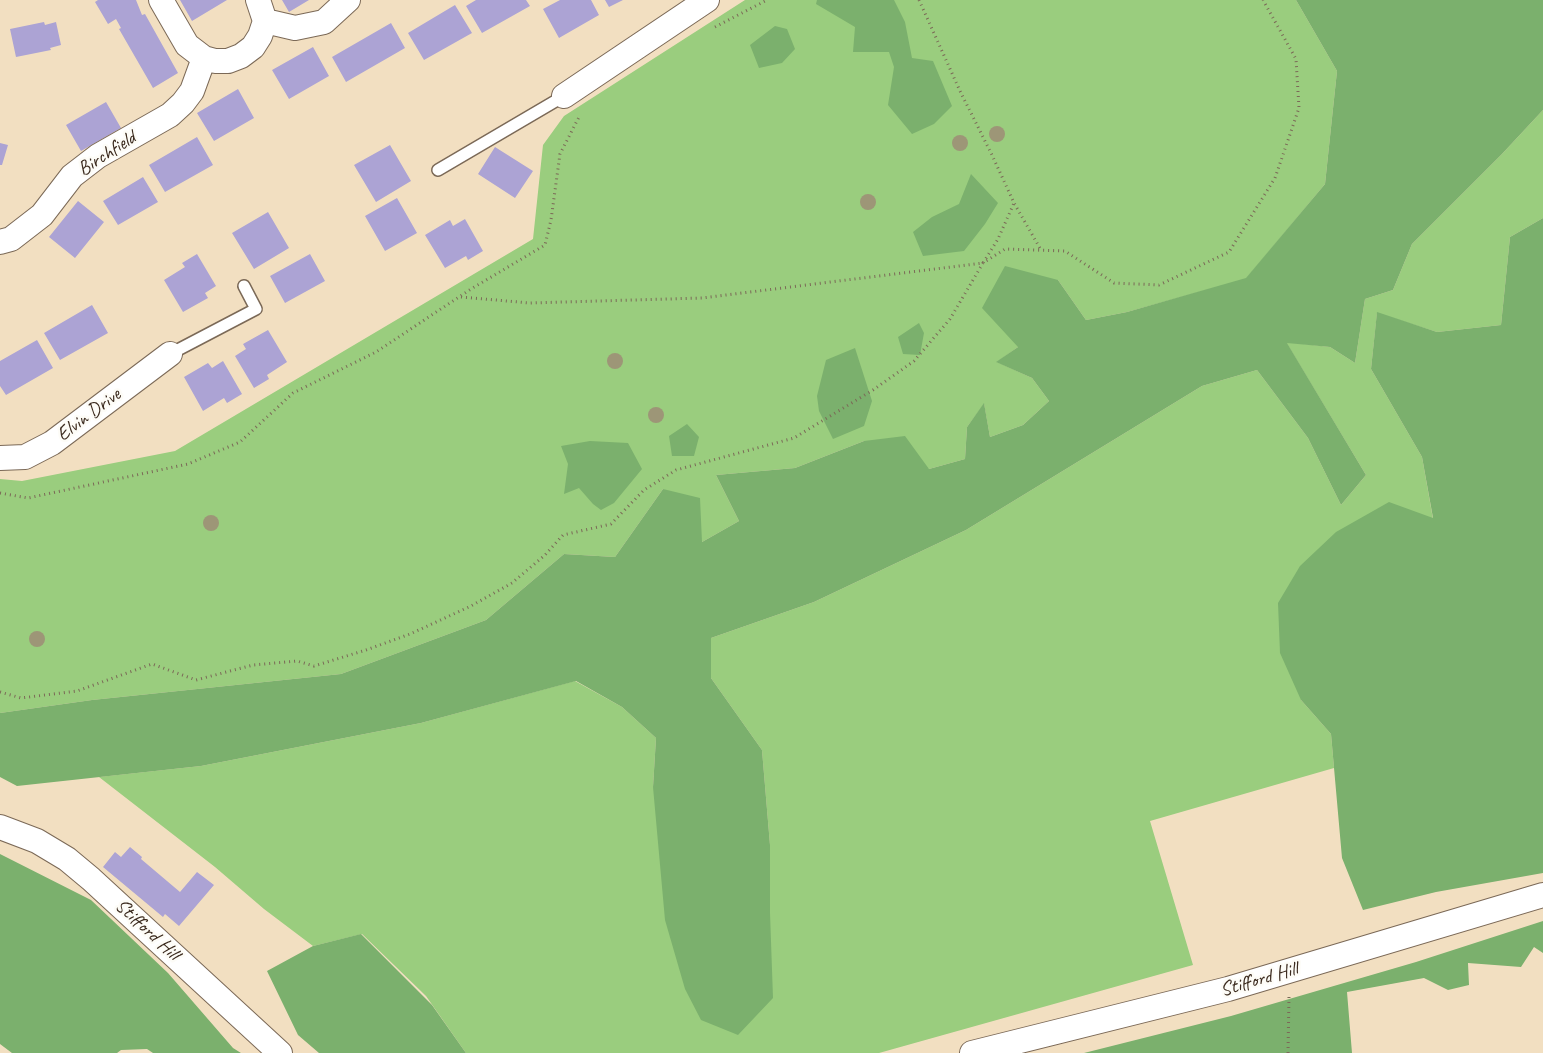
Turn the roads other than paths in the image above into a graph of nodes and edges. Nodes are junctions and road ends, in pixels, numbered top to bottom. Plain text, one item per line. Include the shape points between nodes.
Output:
1 (161, 0) edge
2 (348, 0) edge
3 (701, 2) edge
4 (261, 11) edge
5 (204, 58) junction
6 (564, 96) joint
7 (438, 170) dead end
8 (0, 242) edge
9 (244, 286) dead end
10 (170, 354) joint
11 (0, 458) edge
12 (0, 827) edge
13 (1543, 895) edge
14 (280, 1053) edge
15 (972, 1053) edge

1 - 5 street via 187,45
2 - 4 street via 324,22 296,28
3 - 6 street
4 - 5 street via 260,36 253,47 228,61
5 - 8 street, Birchfield via 192,91 183,104 170,115 98,156 72,176 42,216
6 - 7 lane
9 - 10 lane via 256,309
10 - 11 street, Elvin Drive via 52,443 25,457
12 - 14 street, Stifford Hill via 37,841 67,859
13 - 15 street, Stifford Hill via 1291,972

